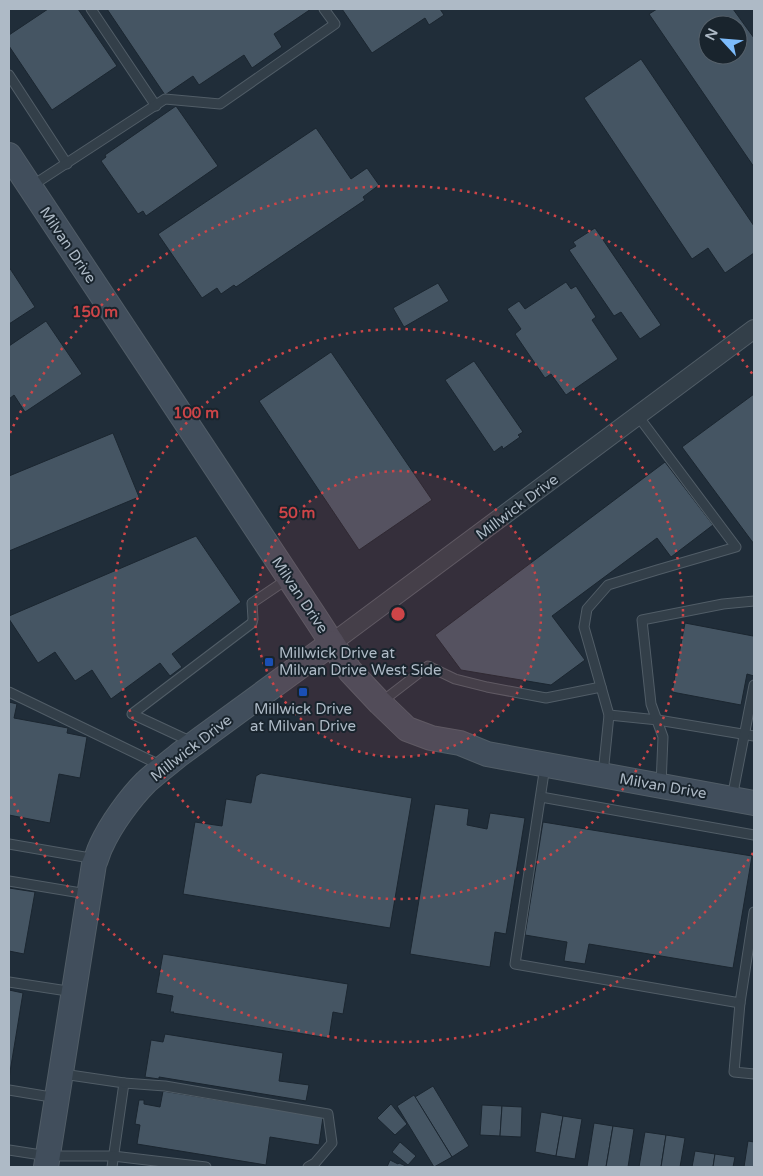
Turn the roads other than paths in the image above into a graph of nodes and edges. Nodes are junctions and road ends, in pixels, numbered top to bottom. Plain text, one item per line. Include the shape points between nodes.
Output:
1 (91, 9) edge
2 (324, 9) edge
3 (9, 76) edge
4 (156, 106) junction
5 (9, 155) edge
6 (66, 164) junction
7 (30, 187) junction
8 (754, 329) edge
9 (638, 416) junction
10 (289, 578) junction
11 (754, 601) edge
12 (332, 643) junction
13 (754, 685) edge
14 (601, 687) junction
15 (9, 692) edge
16 (380, 703) junction
17 (609, 715) junction
18 (658, 720) junction
19 (744, 735) junction
20 (754, 736) edge
21 (194, 743) junction
22 (545, 765) junction
23 (164, 767) junction
24 (603, 775) junction
25 (662, 786) junction
26 (540, 797) junction
27 (743, 800) edge
28 (754, 835) edge
29 (9, 844) edge
30 (96, 859) junction
31 (9, 881) edge
32 (89, 894) junction
33 (754, 912) edge
34 (9, 982) edge
35 (74, 992) junction
36 (740, 1003) junction
37 (61, 1074) junction
38 (754, 1074) edge
39 (124, 1083) junction
40 (9, 1090) edge
41 (57, 1098) junction
42 (9, 1150) edge
43 (114, 1156) junction
44 (47, 1162) edge
45 (112, 1167) edge
46 (206, 1167) edge
47 (308, 1167) edge

1 - 4 lane
2 - 4 lane via 335,24 220,104 165,99
3 - 6 lane
4 - 6 lane
5 - 7 street, Milvan Drive
6 - 7 lane
7 - 10 street, Milvan Drive
8 - 9 street, Millwick Drive
9 - 12 street, Millwick Drive
9 - 14 lane via 736,546 608,585 587,608 584,627
10 - 12 street, Milvan Drive
10 - 21 lane via 252,603 252,623 132,714
11 - 18 lane via 642,620 651,704
12 - 16 street, Milvan Drive via 350,671
12 - 21 street, Millwick Drive
13 - 19 lane
14 - 16 lane via 546,698 455,680 428,666
14 - 17 lane
15 - 23 lane
16 - 22 street, Milvan Drive via 407,729 487,754
17 - 18 lane
17 - 24 lane
18 - 19 lane
18 - 25 lane via 663,737
19 - 20 lane
19 - 27 lane
21 - 23 street, Millwick Drive
22 - 24 street, Milvan Drive
22 - 26 lane
23 - 30 street, Millwick Drive via 131,800 109,830
24 - 25 street, Milvan Drive
25 - 27 street, Milvan Drive
26 - 28 lane
26 - 36 lane via 515,964
29 - 30 lane
30 - 32 street, Millwick Drive
31 - 32 lane
32 - 35 street, Millwick Drive
33 - 36 lane
34 - 35 lane
35 - 37 street, Millwick Drive
36 - 38 lane via 734,1072
37 - 39 lane
37 - 41 street, Millwick Drive
39 - 43 lane
39 - 47 lane via 165,1086 328,1114 332,1143
40 - 41 lane
41 - 44 street, Millwick Drive
42 - 44 lane
43 - 44 lane
43 - 45 lane
43 - 46 lane

